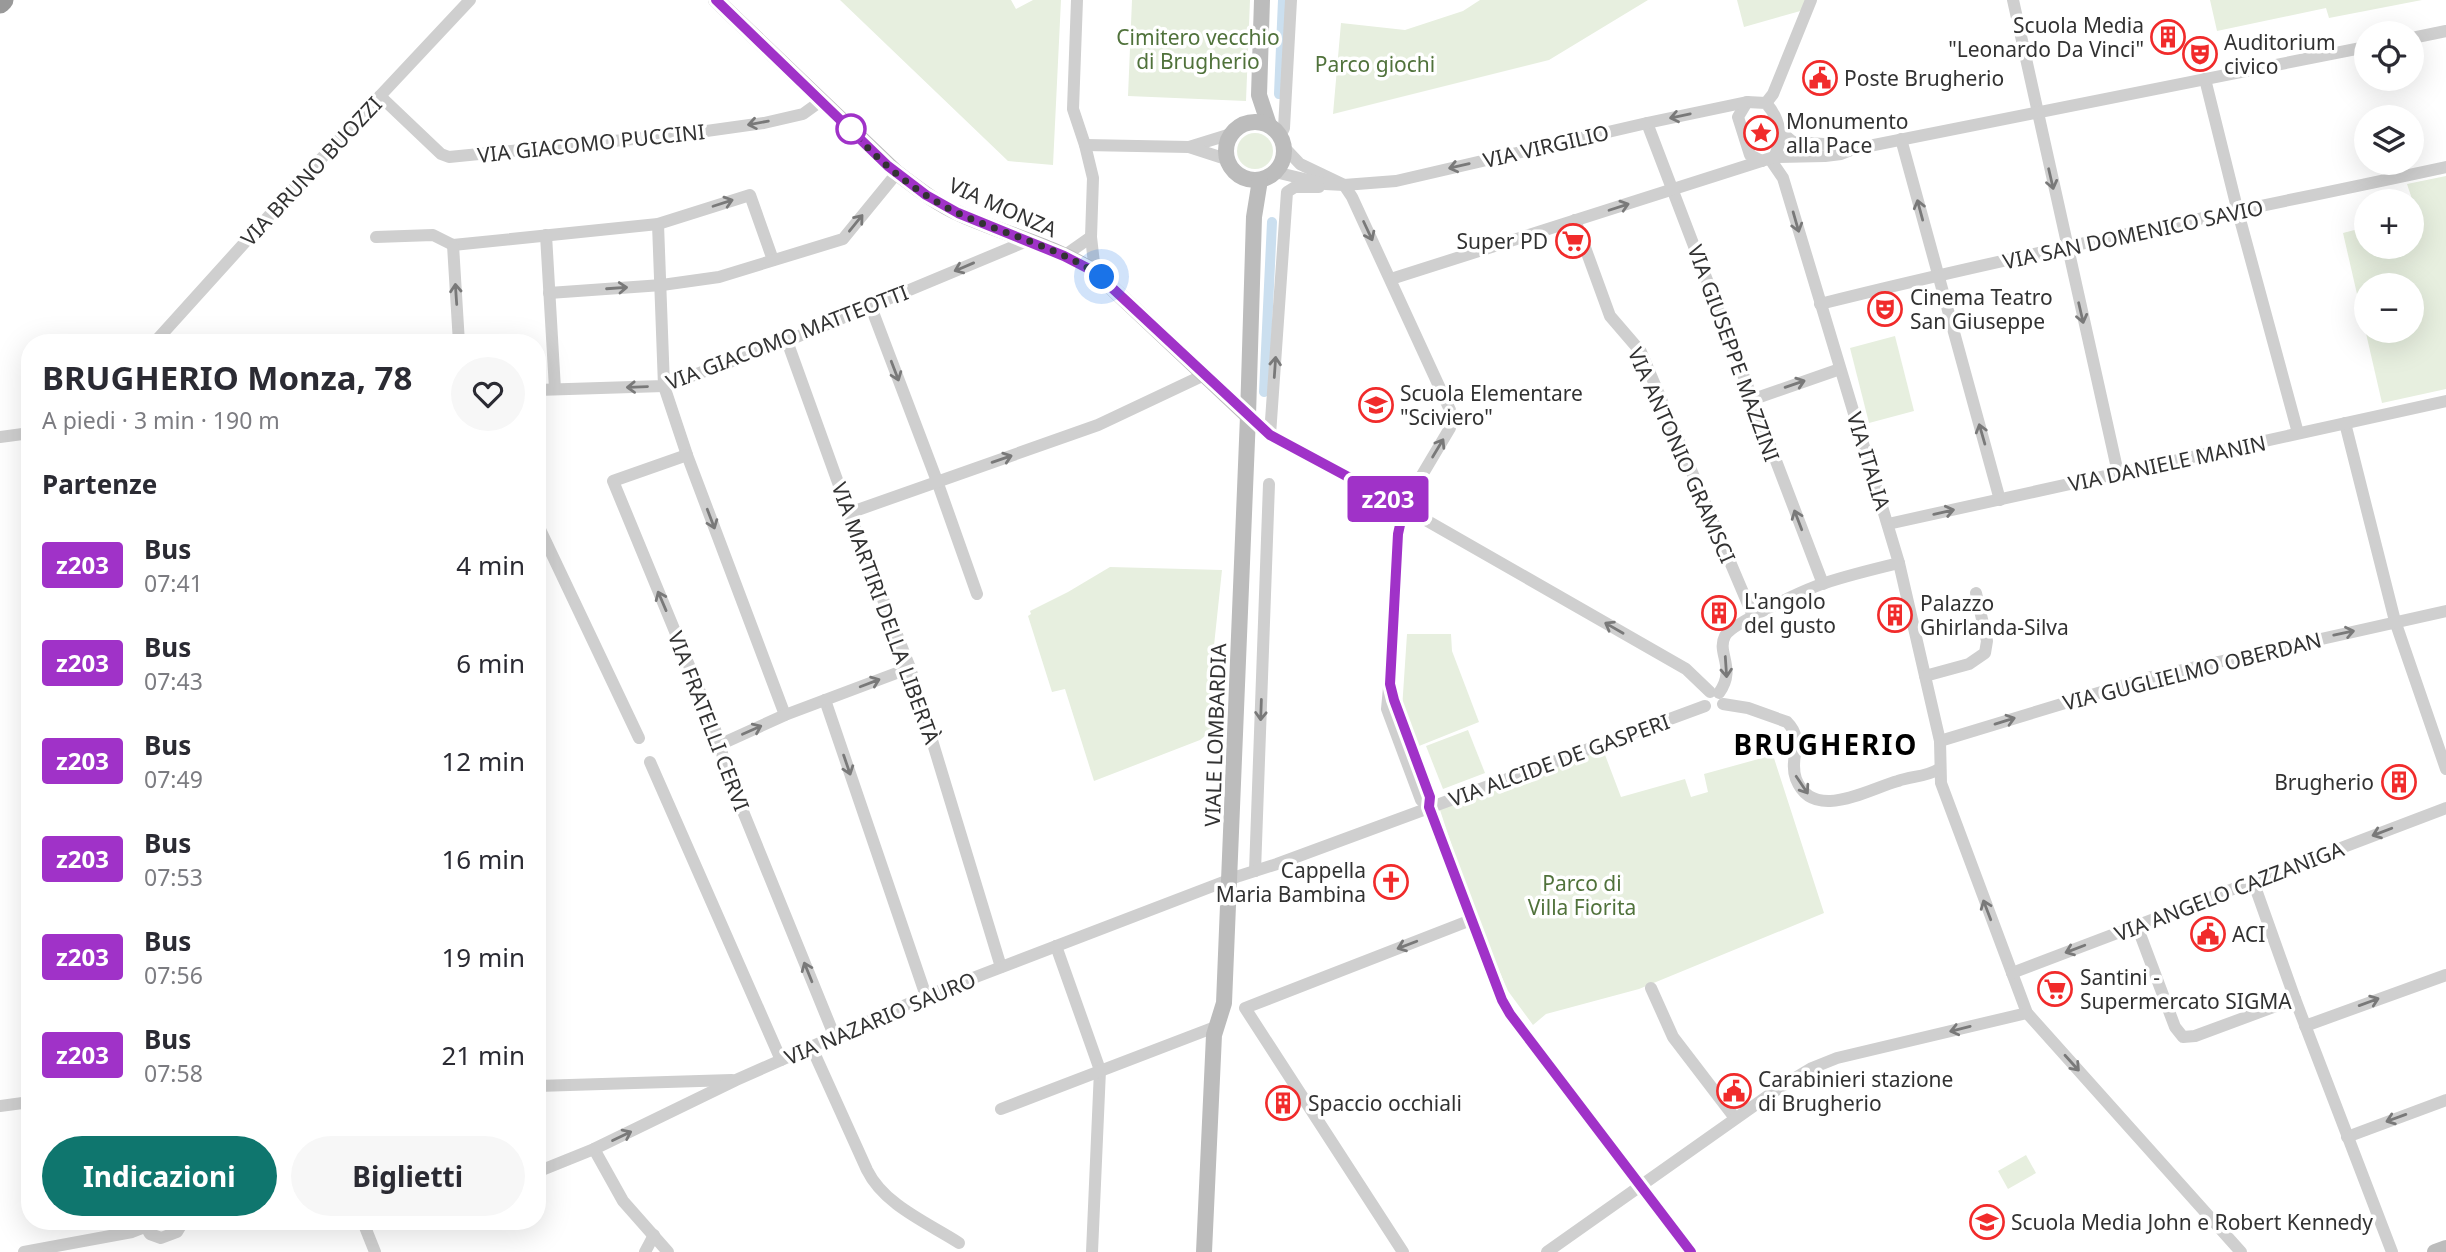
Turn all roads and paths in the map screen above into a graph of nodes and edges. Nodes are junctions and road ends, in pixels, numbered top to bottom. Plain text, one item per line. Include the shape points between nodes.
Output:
1 (470, 0) edge
2 (716, 0) edge
3 (1077, 0) edge
4 (1262, 0) edge
5 (1291, 0) edge
6 (1811, 0) edge
7 (2013, 0) edge
8 (2446, 31) edge
9 (2424, 36) edge
10 (2354, 49) edge
11 (2205, 79) junction
12 (1259, 94) junction
13 (380, 96) junction
14 (821, 101) junction
15 (1747, 102) junction
16 (1766, 103) junction
17 (2036, 113) junction
18 (1647, 123) junction
19 (1237, 129) junction
20 (1781, 132) junction
21 (1278, 136) junction
22 (1901, 139) junction
23 (1085, 145) junction
24 (1189, 147) junction
25 (1854, 149) junction
26 (1226, 159) junction
27 (1769, 159) junction
28 (2446, 167) edge
29 (897, 173) junction
30 (1239, 176) junction
31 (1267, 176) junction
32 (1344, 185) junction
33 (1674, 189) junction
34 (2238, 212) junction
35 (1254, 217) junction
36 (1575, 220) junction
37 (658, 224) junction
38 (546, 236) junction
39 (376, 237) dead end
40 (1091, 237) junction
41 (1027, 241) junction
42 (453, 245) junction
43 (2066, 246) junction
44 (1064, 256) junction
45 (773, 260) junction
46 (1095, 272) junction
47 (1938, 275) junction
48 (1391, 279) junction
49 (662, 285) junction
50 (549, 293) junction
51 (1820, 304) junction
52 (871, 307) junction
53 (162, 334) edge
54 (458, 334) edge
55 (787, 341) junction
56 (1840, 369) junction
57 (1204, 375) junction
58 (664, 386) junction
59 (555, 389) junction
60 (546, 390) edge
61 (1751, 400) junction
62 (2446, 401) edge
63 (1248, 416) junction
64 (2345, 423) junction
65 (2298, 433) junction
66 (21, 434) edge
67 (1270, 435) junction
68 (0, 437) edge
69 (687, 455) junction
70 (2118, 473) junction
71 (937, 481) junction
72 (1269, 484) dead end
73 (2000, 499) junction
74 (1404, 507) junction
75 (849, 513) junction
76 (1888, 524) junction
77 (546, 542) edge
78 (1899, 563) junction
79 (1822, 584) junction
80 (1976, 593) dead end
81 (976, 594) dead end
82 (2446, 611) edge
83 (1753, 616) junction
84 (2396, 621) junction
85 (910, 668) junction
86 (1925, 676) junction
87 (1717, 696) junction
88 (825, 700) junction
89 (785, 715) junction
90 (639, 738) dead end
91 (1940, 741) junction
92 (719, 744) junction
93 (650, 762) dead end
94 (1939, 769) junction
95 (2446, 769) edge
96 (1429, 807) junction
97 (2446, 808) edge
98 (1255, 871) junction
99 (1230, 879) junction
100 (2253, 881) junction
101 (1471, 920) junction
102 (2137, 926) junction
103 (1056, 946) junction
104 (1001, 967) junction
105 (2011, 974) junction
106 (2446, 975) edge
107 (1651, 988) dead end
108 (926, 996) junction
109 (2295, 999) junction
110 (2027, 1013) junction
111 (2305, 1026) junction
112 (1215, 1027) junction
113 (834, 1035) junction
114 (811, 1046) junction
115 (781, 1060) junction
116 (1100, 1070) junction
117 (736, 1080) junction
118 (546, 1086) edge
119 (2446, 1100) edge
120 (21, 1103) edge
121 (0, 1106) edge
122 (1001, 1109) dead end
123 (1735, 1118) junction
124 (2347, 1137) junction
125 (594, 1149) junction
126 (546, 1168) edge
127 (1640, 1185) junction
128 (135, 1230) edge
129 (149, 1230) edge
130 (178, 1230) edge
131 (366, 1230) edge
132 (654, 1235) junction
133 (959, 1242) dead end
134 (2446, 1248) edge
135 (24, 1252) edge
136 (375, 1252) edge
137 (645, 1252) edge
138 (668, 1252) edge
139 (1092, 1252) edge
140 (1205, 1252) edge
141 (1403, 1252) edge
142 (1548, 1252) edge
143 (1691, 1252) edge
144 (2241, 1252) edge
145 (2392, 1252) edge
146 (2435, 1252) edge

1 - 13 street, VIA BRUNO BUOZZI
2 - 14 main road, VIA MONZA
3 - 23 street via 1073,108
4 - 12 main road
5 - 21 street via 1284,128
6 - 16 street
7 - 17 street
8 - 9 street
10 - 11 street
11 - 17 street
11 - 34 street
12 - 19 main road via 1250,115
12 - 21 main road
14 -> 13 street, VIA GIACOMO PUCCINI via 803,114 764,123 449,157
13 - 53 street, VIA BRUNO BUOZZI
14 - 29 main road, VIA MONZA
15 - 16 street
15 -> 18 street, VIA VIRGILIO
15 - 27 street via 1738,117 1750,155
16 - 20 street
17 - 22 street
17 -> 43 street
18 -> 32 street, VIA VIRGILIO via 1396,181
18 - 33 street, VIA GIUSEPPE MAZZINI
19 - 21 main road via 1261,122
19 - 24 street
19 - 26 main road via 1226,146
20 - 25 street via 1793,142
20 - 27 street via 1780,145
21 - 31 main road via 1281,165
21 - 32 street, VIA VIRGILIO via 1300,164
22 - 25 street
47 -> 22 street
23 - 24 street
23 - 40 street via 1093,178
24 - 26 street
25 - 27 street via 1825,156
26 - 30 main road
27 - 33 street
27 -> 51 street, VIA ITALIA via 1783,178
28 - 34 street, VIA SAN DOMENICO SAVIO
29 - 41 main road, VIA MONZA via 947,208
45 -> 29 street via 843,239
30 - 31 main road via 1253,180
30 - 35 main road, VIALE LOMBARDIA
31 - 32 street, VIA VIRGILIO
31 - 35 main road, VIALE LOMBARDIA
32 -> 48 street
67 -> 32 street via 1287,192 1295,187
36 -> 33 street
33 - 61 street, VIA GIUSEPPE MAZZINI
34 - 43 street, VIA SAN DOMENICO SAVIO
34 - 65 street
35 - 63 main road, VIALE LOMBARDIA
36 - 48 street
36 - 83 street, VIA ANTONIO GRAMSCI via 1610,316 1641,352
37 - 38 street
37 -> 45 street via 750,195
37 - 49 street
38 - 42 street
38 - 50 street
39 - 42 street via 433,236
40 - 44 street
40 - 46 street
41 - 44 main road, VIA MONZA
41 -> 52 street, VIA GIACOMO MATTEOTTI
54 -> 42 street
43 - 47 street, VIA SAN DOMENICO SAVIO
43 -> 70 street
44 - 46 main road, VIA MONZA
45 - 49 street via 719,276
46 - 57 main road, VIA MONZA
47 - 51 street, VIA SAN DOMENICO SAVIO
73 -> 47 street
74 -> 48 street via 1450,428 1450,410
50 -> 49 street
49 - 58 street
50 - 59 street
51 - 56 street, VIA ITALIA
52 - 55 street, VIA GIACOMO MATTEOTTI
52 -> 71 street
55 - 58 street, VIA GIACOMO MATTEOTTI
55 - 75 street, VIA MARTIRI DELLA LIBERTÀ
61 -> 56 street
56 - 76 street, VIA ITALIA
57 - 63 main road, VIA MONZA
71 -> 57 street via 1098,425
58 -> 59 street, VIA GIACOMO MATTEOTTI
58 - 69 street
59 - 60 street, VIA GIACOMO MATTEOTTI
79 -> 61 street, VIA GIUSEPPE MAZZINI
62 - 64 street, VIA DANIELE MANIN
63 - 67 street
63 - 99 main road, VIALE LOMBARDIA
64 - 65 street, VIA DANIELE MANIN
64 - 84 street
65 - 70 street, VIA DANIELE MANIN
66 - 68 street
67 - 74 street
69 -> 89 street
92 -> 69 street, VIA FRATELLI CERVI via 612,481
70 - 73 street, VIA DANIELE MANIN
71 - 75 street
71 - 81 street
72 -> 98 street
76 -> 73 street, VIA DANIELE MANIN
87 -> 74 street via 1693,674
74 - 96 street via 1386,697 1388,715 1421,800
75 - 85 street, VIA MARTIRI DELLA LIBERTÀ
76 - 78 street, VIA ITALIA
77 - 90 street
78 - 79 street
78 - 86 street, VIA ITALIA
79 - 83 street
80 - 86 street via 1987,641 1985,653 1969,664
82 - 84 street, VIA GUGLIELMO OBERDAN
83 -> 87 street via 1724,638 1728,674
91 -> 84 street, VIA GUGLIELMO OBERDAN via 2151,677
84 - 95 street
88 -> 85 street
85 - 104 street, VIA MARTIRI DELLA LIBERTÀ
86 - 91 street, VIA ITALIA
87 -> 94 street via 1787,722 1797,738 1797,780 1804,791 1820,800 1839,801
87 - 96 street, VIA ALCIDE DE GASPERI via 1705,696 1705,706 1690,712
88 - 89 street
88 -> 108 street
92 -> 89 street
91 - 94 street, VIA ITALIA
113 -> 92 street, VIA FRATELLI CERVI
93 - 115 street
105 -> 94 street, VIA ITALIA
96 - 98 street, VIA ALCIDE DE GASPERI
96 - 101 street
97 -> 100 street, VIA ANGELO CAZZANIGA
98 - 99 street, VIA ALCIDE DE GASPERI
99 - 103 street, VIA NAZARIO SAURO
99 - 112 main road, VIALE LOMBARDIA via 1224,1003
100 - 102 street, VIA ANGELO CAZZANIGA
100 - 109 street
101 - 127 street via 1506,1007
101 -> 141 street via 1245,1008
102 -> 105 street, VIA ANGELO CAZZANIGA
102 - 109 street via 2175,1027 2183,1037
103 - 104 street, VIA NAZARIO SAURO
103 - 116 street
104 - 108 street, VIA NAZARIO SAURO
105 - 110 street, VIA ITALIA
111 -> 106 street
107 - 123 street via 1673,1037
108 - 113 street, VIA NAZARIO SAURO
109 - 111 street
110 -> 123 street via 1832,1060 1798,1076
110 -> 144 street, VIA ITALIA
111 - 124 street
112 - 116 street
112 - 140 main road, VIALE LOMBARDIA
113 - 114 street, VIA NAZARIO SAURO
114 - 115 street, VIA NAZARIO SAURO
114 - 133 street via 878,1188
115 - 117 street, VIA NAZARIO SAURO
116 - 122 street
116 - 139 street
117 - 118 street
125 -> 117 street, VIA NAZARIO SAURO
119 -> 124 street
120 - 121 street
123 - 127 street
124 - 145 street
125 - 126 street, VIA NAZARIO SAURO
125 - 132 street via 623,1201
127 - 142 street
127 - 143 street
128 - 135 street
129 - 130 street via 155,1237 167,1238
131 - 136 street
132 - 137 street
132 - 138 street
134 - 146 main road

